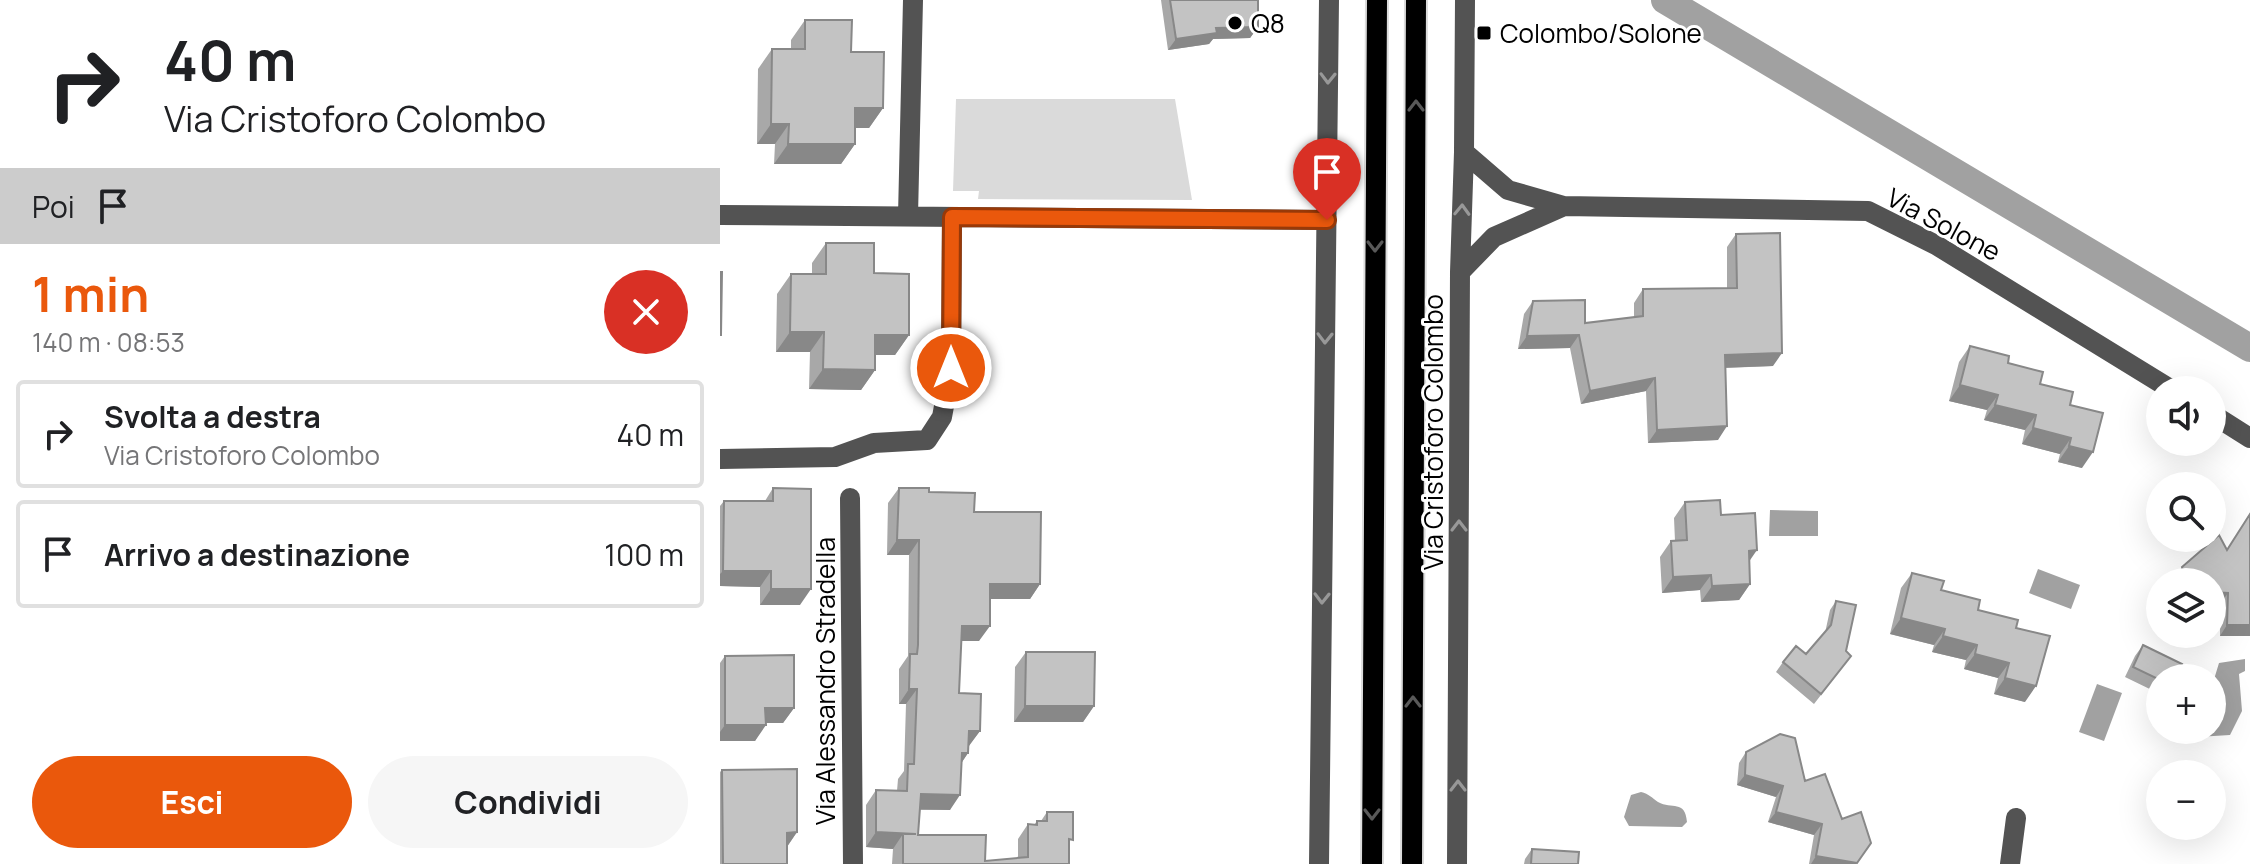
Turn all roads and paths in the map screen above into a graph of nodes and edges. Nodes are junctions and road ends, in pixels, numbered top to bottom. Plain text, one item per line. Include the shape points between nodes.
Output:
1 (913, 0) edge
2 (1329, 0) edge
3 (1377, 0) edge
4 (1416, 0) edge
5 (1465, 0) edge
6 (1464, 152) junction
7 (1564, 206) junction
8 (720, 215) edge
9 (908, 216) junction
10 (952, 217) junction
11 (1327, 220) junction
12 (1460, 272) junction
13 (2149, 376) edge
14 (2226, 423) edge
15 (2250, 438) edge
16 (720, 459) edge
17 (850, 498) dead end
18 (2016, 818) dead end
19 (853, 864) edge
20 (1319, 864) edge
21 (1372, 864) edge
22 (1412, 864) edge
23 (1457, 864) edge
24 (2010, 864) edge

1 - 9 street
2 -> 11 street
3 -> 21 main road
22 -> 4 main road, Via Cristoforo Colombo
5 - 6 street, Via Cristoforo Colombo
6 - 7 street via 1508,190
12 -> 6 street, Via Cristoforo Colombo
7 - 12 street via 1494,237
7 - 13 street, Via Solone via 1868,211 1936,245
8 - 9 street
9 - 10 street
10 - 11 street
10 - 16 street via 951,368 942,417 927,440 874,443 835,457
11 -> 20 street
23 -> 12 street, Via Cristoforo Colombo
14 - 15 street
17 - 19 street, Via Alessandro Stradella
18 - 24 street

